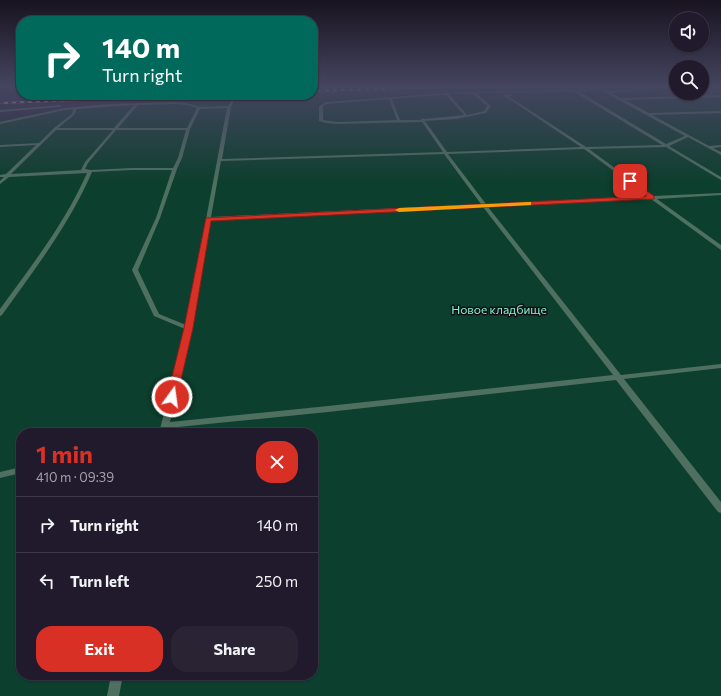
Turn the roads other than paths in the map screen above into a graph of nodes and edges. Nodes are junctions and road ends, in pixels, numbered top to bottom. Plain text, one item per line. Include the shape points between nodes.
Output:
1 (15, 119) edge
2 (66, 119) edge
3 (123, 119) edge
4 (193, 119) edge
5 (227, 119) edge
6 (321, 119) edge
7 (416, 119) edge
8 (422, 119) edge
9 (541, 119) edge
10 (622, 119) edge
11 (658, 119) edge
12 (399, 121) joint
13 (0, 123) edge
14 (115, 128) junction
15 (55, 129) junction
16 (188, 129) junction
17 (688, 136) junction
18 (39, 144) junction
19 (0, 146) edge
20 (666, 146) junction
21 (721, 146) edge
22 (708, 147) junction
23 (585, 148) junction
24 (444, 152) junction
25 (721, 154) edge
26 (219, 160) junction
27 (175, 169) junction
28 (90, 171) junction
29 (0, 176) edge
30 (8, 176) junction
31 (721, 179) edge
32 (0, 183) edge
33 (721, 194) edge
34 (652, 197) junction
35 (485, 206) junction
36 (208, 219) junction
37 (721, 248) edge
38 (0, 314) edge
39 (189, 328) junction
40 (721, 366) edge
41 (617, 378) junction
42 (164, 428) edge
43 (172, 428) edge
44 (16, 471) edge
45 (0, 475) edge
46 (721, 510) edge
47 (116, 680) edge
48 (113, 696) edge

1 - 13 lane
2 - 15 lane
3 - 14 lane
4 - 16 lane
5 - 26 lane
6 - 12 lane via 338,122
7 - 12 lane
8 - 24 lane
9 - 23 lane
10 - 20 lane
11 - 17 lane
14 - 15 lane
14 - 16 lane
14 - 28 lane via 86,163 83,170
15 - 18 lane
16 - 27 lane
17 - 20 lane
17 - 22 lane
18 - 19 lane
18 - 30 lane
20 - 23 lane
20 - 31 lane
21 - 22 lane
22 - 25 lane
23 - 24 lane
23 - 34 lane
24 - 26 lane
24 - 35 lane
26 - 36 lane
27 - 28 lane
27 - 39 lane via 158,218 135,270 156,315
28 - 30 lane
28 - 38 lane via 82,193
29 - 30 lane
30 - 32 lane
33 - 34 lane
34 - 35 lane
34 - 37 lane
35 - 36 lane
35 - 41 lane
36 - 39 lane
39 - 42 lane
40 - 41 lane
41 - 43 lane
41 - 46 lane
44 - 45 lane
47 - 48 lane

